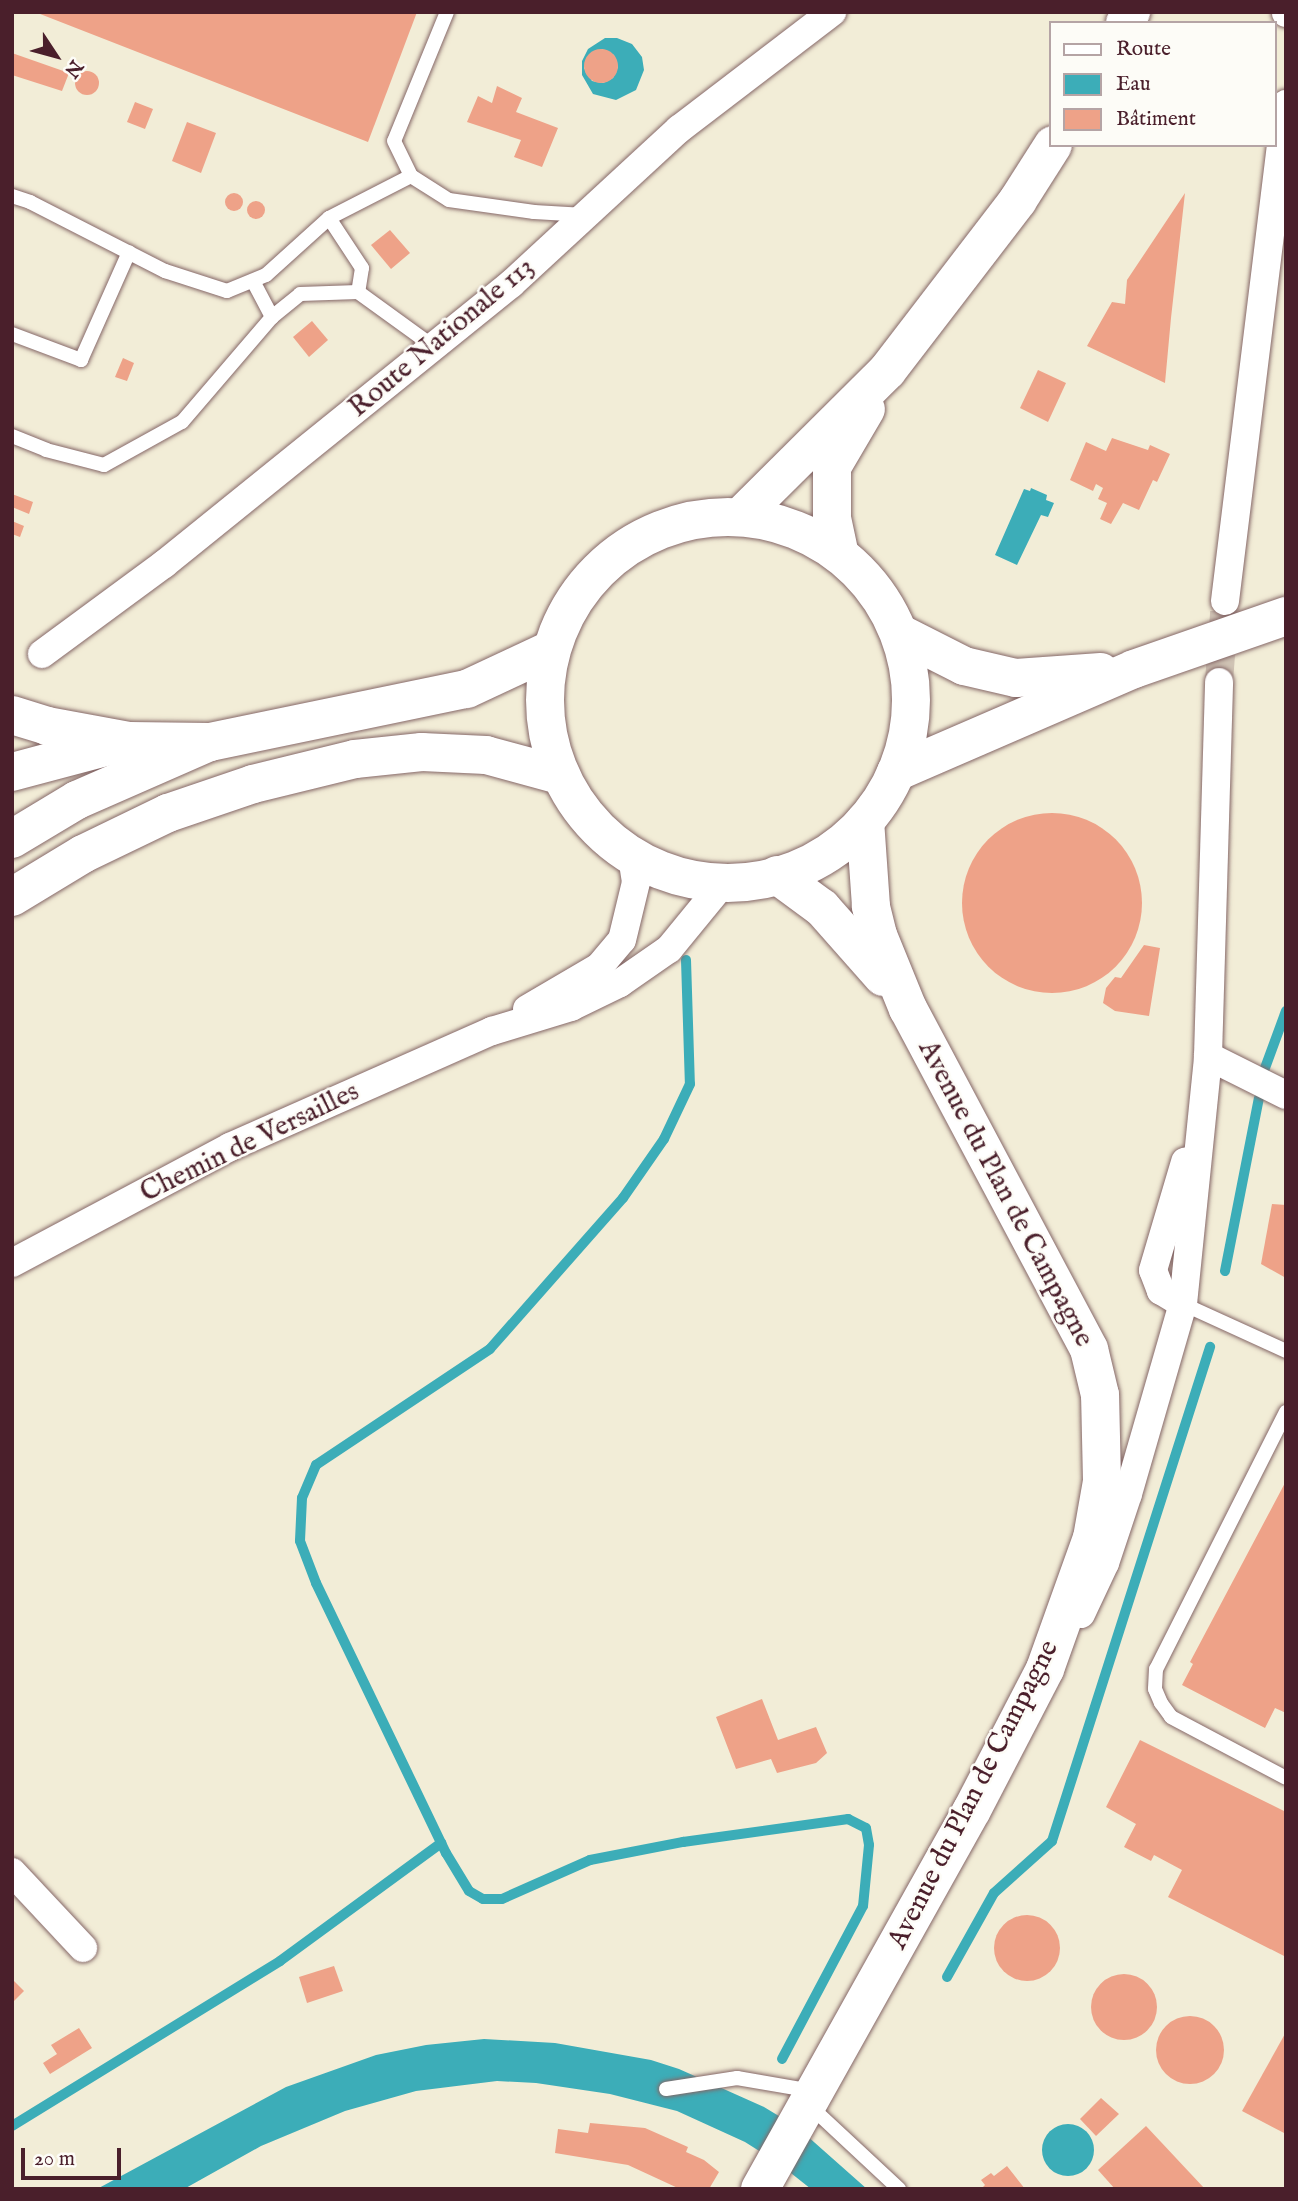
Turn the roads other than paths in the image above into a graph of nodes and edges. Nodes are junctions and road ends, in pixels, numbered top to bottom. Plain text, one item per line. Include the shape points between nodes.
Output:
1 (447, 12) edge
2 (832, 12) edge
3 (1286, 104) edge
4 (1052, 147) edge
5 (411, 176) junction
6 (12, 195) edge
7 (587, 215) junction
8 (329, 218) junction
9 (129, 252) junction
10 (253, 281) junction
11 (1274, 290) edge
12 (358, 292) junction
13 (272, 317) junction
14 (12, 334) edge
15 (434, 347) junction
16 (887, 371) junction
17 (12, 436) edge
18 (744, 513) junction
19 (839, 551) junction
20 (1225, 601) tunnel mouth
21 (1286, 617) edge
22 (899, 633) junction
23 (548, 651) junction
24 (42, 654) dead end
25 (1135, 669) junction
26 (1219, 682) tunnel mouth
27 (12, 715) edge
28 (129, 741) junction
29 (211, 742) junction
30 (12, 772) edge
31 (896, 772) junction
32 (556, 774) junction
33 (865, 821) junction
34 (12, 839) edge
35 (632, 856) junction
36 (777, 875) junction
37 (719, 888) junction
38 (12, 897) edge
39 (908, 1009) junction
40 (492, 1031) junction
41 (1208, 1056) junction
42 (1286, 1095) edge
43 (12, 1263) edge
44 (1183, 1304) junction
45 (1286, 1351) edge
46 (1286, 1412) edge
47 (1045, 1669) junction
48 (1286, 1778) edge
49 (12, 1872) edge
50 (83, 1948) dead end
51 (666, 2089) dead end
52 (808, 2107) junction
53 (762, 2186) edge
54 (899, 2189) edge

1 - 5 lane via 394,141
2 - 7 street, Route Nationale 113 via 679,129
3 - 11 street
4 - 16 main road via 1018,200
5 - 7 lane via 449,200
5 - 8 lane
6 - 9 lane
7 - 15 street, Route Nationale 113
8 - 10 lane via 266,275
8 - 12 lane via 362,268
9 - 10 lane via 165,271 227,291
9 - 14 lane via 81,360
10 - 13 lane
11 - 20 street
12 - 13 lane via 300,294
12 - 15 lane
13 - 17 lane via 183,422 104,465
15 - 24 street, Route Nationale 113 via 164,564
16 - 18 main road
16 - 19 main road via 832,467 832,519
18 - 19 main road via 789,523
18 - 23 main road via 692,522 650,538 613,562 580,598
19 - 22 main road via 888,609
21 - 25 main road
22 - 25 main road via 964,666 1016,678
22 - 31 main road via 910,679 909,726
23 - 29 main road via 467,689
23 - 32 main road via 542,696
25 - 31 main road
26 - 41 street
27 - 28 main road
28 - 29 main road
28 - 30 main road
29 - 34 main road via 77,800
31 - 33 main road via 885,798
32 - 35 main road via 592,825
32 - 38 main road via 486,755 422,751 355,759 253,783 168,813 83,854
33 - 36 main road via 821,854
33 - 39 main road, Avenue du Plan de Campagne via 871,906
35 - 37 main road via 675,877
35 - 40 street, Chemin de Versailles via 636,882 622,940 599,967
36 - 37 main road
36 - 39 main road, Avenue du Plan de Campagne via 839,925
37 - 40 street, Chemin de Versailles via 669,948 620,983 571,1007
39 - 47 main road, Avenue du Plan de Campagne via 1089,1349 1100,1395 1102,1481 1092,1538
40 - 43 street, Chemin de Versailles via 230,1147
41 - 42 street
41 - 44 street via 1203,1105 1153,1270 1161,1291
44 - 45 lane
44 - 47 street via 1105,1563 1083,1611
46 - 48 lane via 1156,1669 1155,1689 1171,1717
47 - 52 main road, Avenue du Plan de Campagne
49 - 50 street
51 - 52 lane via 737,2078
52 - 53 main road, Avenue du Plan de Campagne
52 - 54 lane

